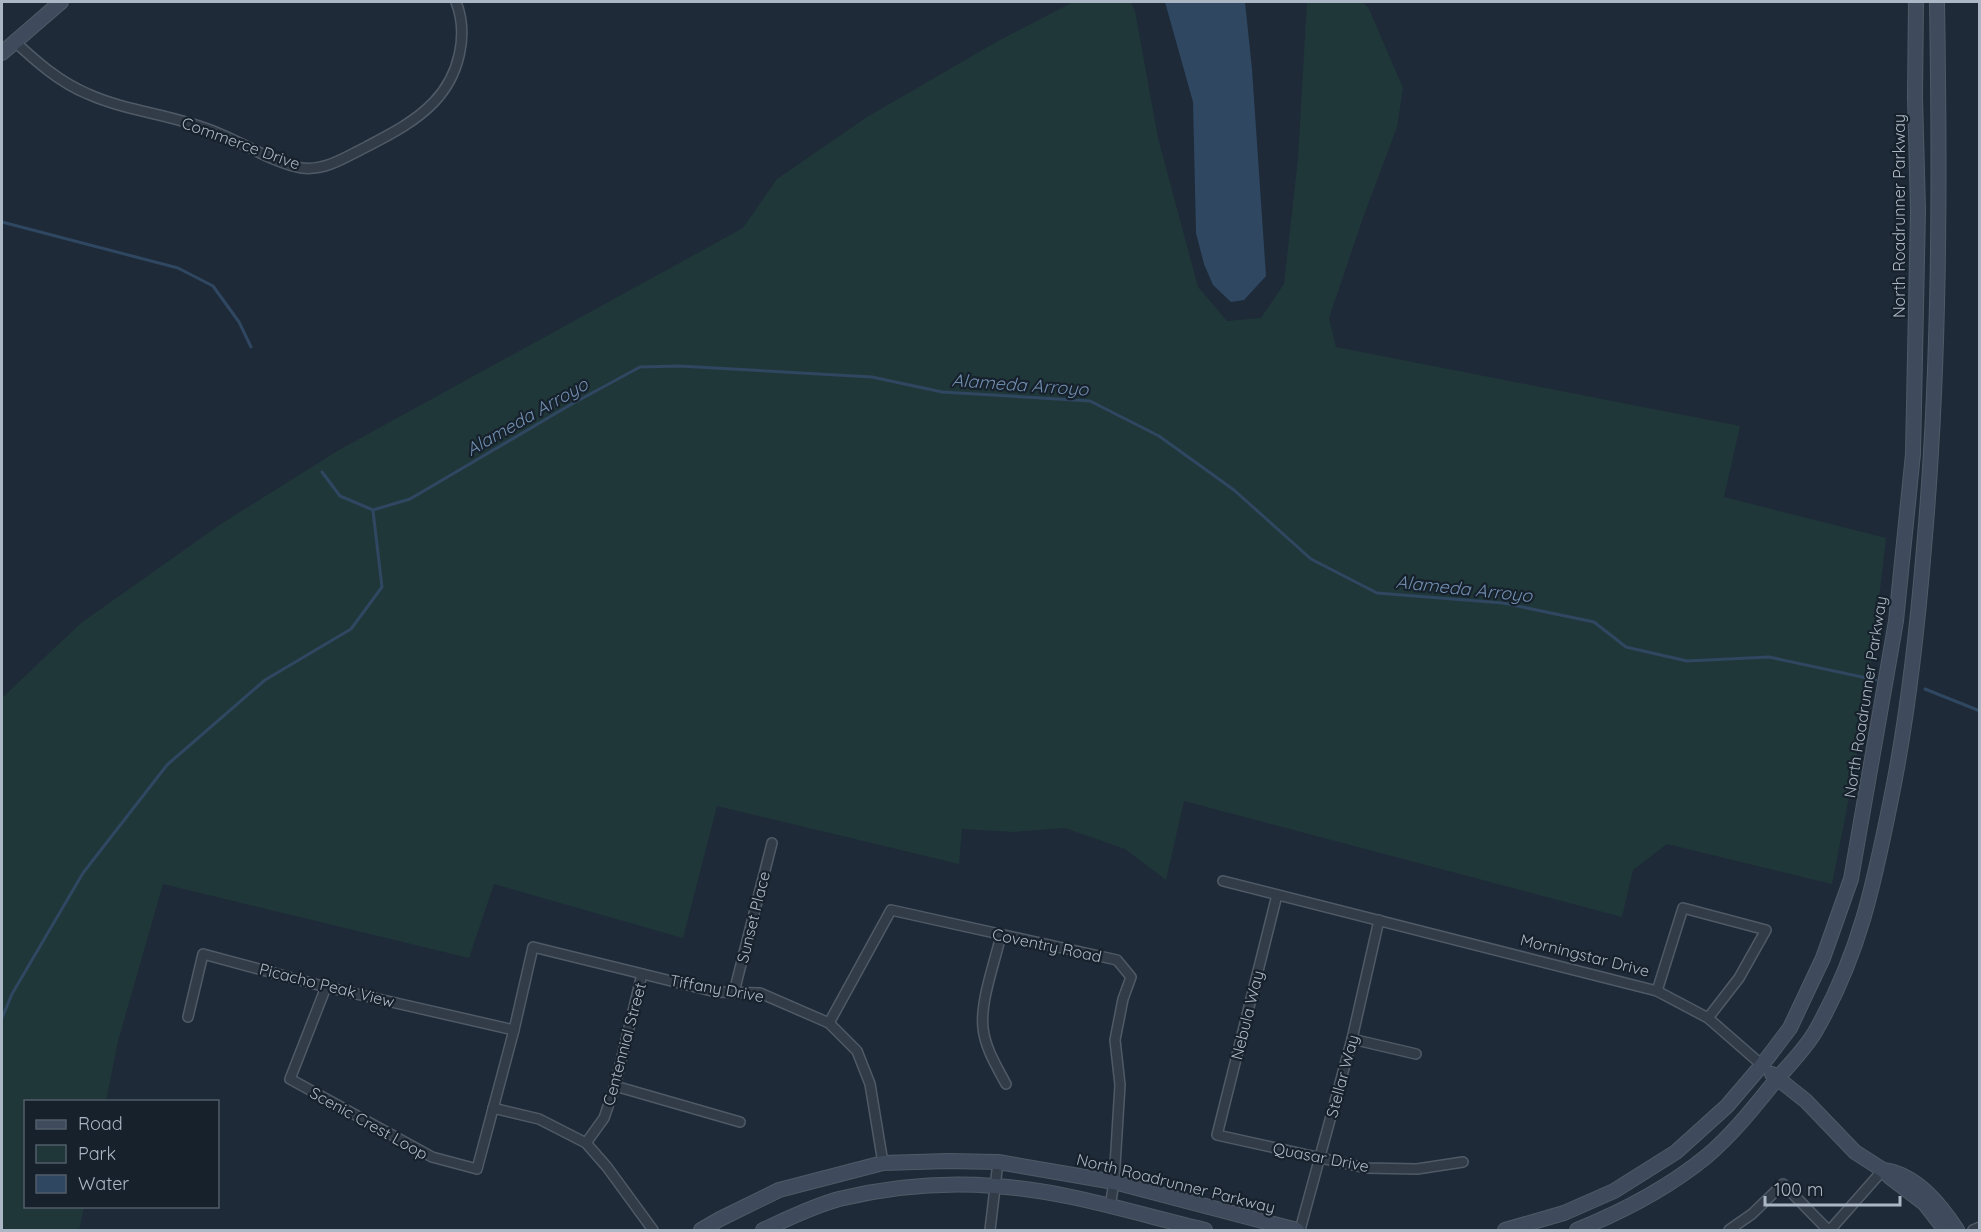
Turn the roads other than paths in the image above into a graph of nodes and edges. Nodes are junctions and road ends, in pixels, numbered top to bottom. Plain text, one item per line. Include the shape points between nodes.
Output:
1 (61, 2) edge
2 (456, 2) edge
3 (1916, 2) edge
4 (1937, 2) edge
5 (14, 41) junction
6 (2, 53) edge
7 (772, 843) dead end
8 (1223, 881) dead end
9 (1277, 895) junction
10 (1379, 920) junction
11 (1001, 935) junction
12 (642, 974) junction
13 (326, 987) junction
14 (1657, 990) junction
15 (734, 992) junction
16 (188, 1017) dead end
17 (1708, 1018) junction
18 (830, 1023) junction
19 (514, 1030) junction
20 (1352, 1039) junction
21 (1416, 1054) dead end
22 (1762, 1065) junction
23 (1778, 1078) junction
24 (1006, 1084) dead end
25 (615, 1086) junction
26 (493, 1108) junction
27 (740, 1122) dead end
28 (1217, 1134) joint
29 (586, 1143) junction
30 (1319, 1159) junction
31 (998, 1162) junction
32 (1463, 1162) dead end
33 (883, 1163) junction
34 (1883, 1170) junction
35 (1114, 1182) junction
36 (995, 1186) junction
37 (1110, 1208) junction
38 (1980, 1227) edge
39 (653, 1230) edge
40 (702, 1230) edge
41 (763, 1230) edge
42 (990, 1230) edge
43 (1205, 1230) edge
44 (1298, 1230) edge
45 (1505, 1230) edge
46 (1577, 1230) edge
47 (1729, 1230) edge
48 (1829, 1230) edge
49 (1945, 1230) edge
50 (1957, 1230) edge
51 (1973, 1230) edge

1 - 5 main road
2 - 5 street, Commerce Drive via 463,39 450,79 434,102 401,129 334,164 303,168 217,132 88,94 48,72
3 - 22 main road, North Roadrunner Parkway via 1918,210 1913,454 1896,621 1851,879 1822,958 1790,1028
4 - 23 main road via 1938,311 1916,643 1901,750 1860,934 1813,1035
5 - 6 main road
7 - 15 street, Sunset Place
8 - 9 street, Morningstar Drive
9 - 10 street, Morningstar Drive
9 - 28 street, Nebula Way
10 - 14 street, Morningstar Drive
10 - 20 street, Stellar Way
11 - 18 street, Coventry Road via 891,910
11 - 24 street via 983,1027 988,1049
11 - 35 street, Coventry Road via 1117,960 1131,977 1115,1040 1120,1084
12 - 15 street, Tiffany Drive via 716,992
12 - 19 street, Tiffany Drive via 533,947
12 - 25 street, Centennial Street
13 - 16 street, Picacho Peak View via 203,954
13 - 19 street, Picacho Peak View
13 - 26 street, Scenic Crest Loop via 290,1079 432,1157 477,1169
14 - 17 street, Morningstar Drive
14 - 17 street via 1683,908 1766,930 1739,978
15 - 18 street, Tiffany Drive via 760,993
17 - 22 street, Morningstar Drive
18 - 33 street, Tiffany Drive via 857,1051 866,1073
19 - 26 street, Scenic Crest Loop
20 - 21 street
20 - 30 street, Stellar Way
22 - 23 main road, Morningstar Drive
22 - 45 main road, North Roadrunner Parkway via 1727,1106 1667,1157 1604,1196 1564,1213
23 - 34 main road, Morningstar Drive via 1851,1148
23 - 46 main road via 1708,1155 1664,1187
25 - 27 street
25 - 29 street, Centennial Street via 604,1118
26 - 29 street via 539,1119
28 - 30 street, Quasar Drive
29 - 39 street
30 - 32 street, Quasar Drive via 1376,1168 1417,1169
30 - 44 street, Stellar Way
31 - 33 main road, North Roadrunner Parkway
31 - 35 main road, North Roadrunner Parkway
31 - 36 street
33 - 40 main road, North Roadrunner Parkway via 779,1190
34 - 48 street
34 - 49 main road, Morningstar Drive via 1925,1204
34 - 50 main road, Morningstar Drive via 1900,1173 1924,1190
35 - 37 street, Coventry Road
35 - 44 main road, North Roadrunner Parkway
36 - 37 main road
36 - 41 main road via 950,1185 877,1192 838,1200
36 - 42 street
37 - 43 main road
38 - 51 street
47 - 48 street via 1783,1184

